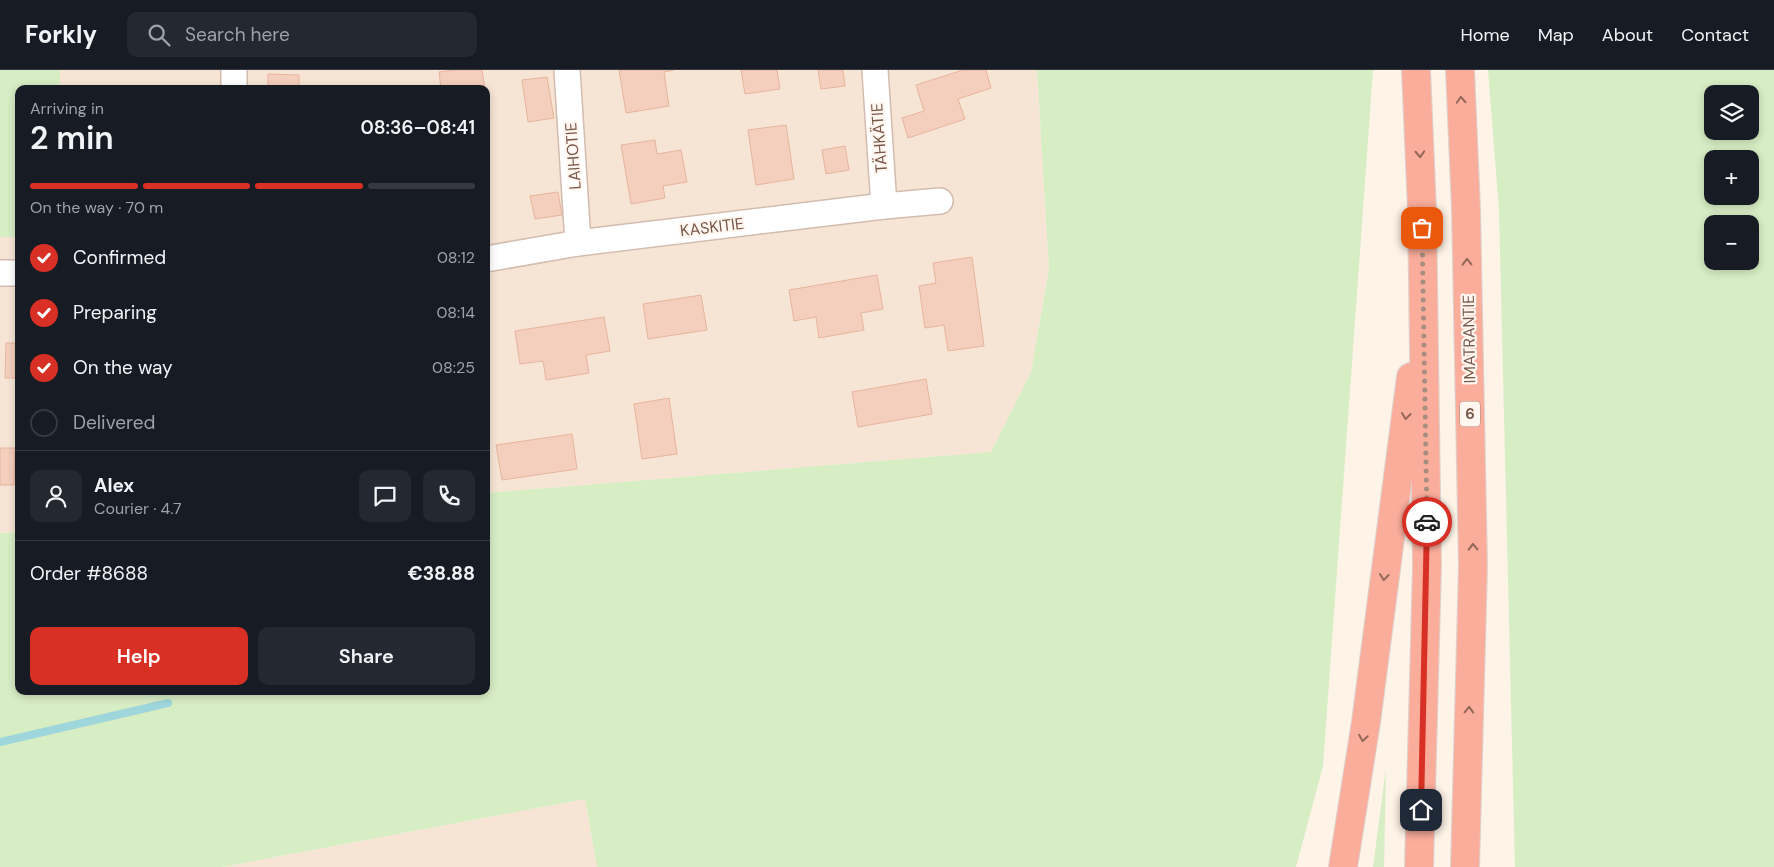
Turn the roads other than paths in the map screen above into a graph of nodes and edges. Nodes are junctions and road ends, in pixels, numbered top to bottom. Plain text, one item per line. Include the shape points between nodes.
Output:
1 (234, 70) edge
2 (567, 70) edge
3 (874, 70) edge
4 (1416, 70) edge
5 (1460, 70) edge
6 (234, 85) edge
7 (940, 201) dead end
8 (884, 206) junction
9 (578, 243) junction
10 (490, 258) edge
11 (0, 273) edge
12 (15, 273) edge
13 (1423, 281) junction
14 (1468, 758) junction
15 (1343, 867) edge
16 (1419, 867) edge
17 (1465, 867) edge
18 (1474, 867) edge

1 - 6 street
2 - 9 street, LAIHOTIE
3 - 8 street, TÄHKÄTIE
4 -> 13 highway
14 -> 5 highway, IMATRANTIE / 6 via 1473,566
7 - 8 street, KASKITIE
8 - 9 street, KASKITIE
9 - 10 street, KASKITIE
11 - 12 street
13 -> 15 highway via 1367,712
13 - 16 highway via 1428,565
14 - 17 highway, 6
14 - 18 highway

